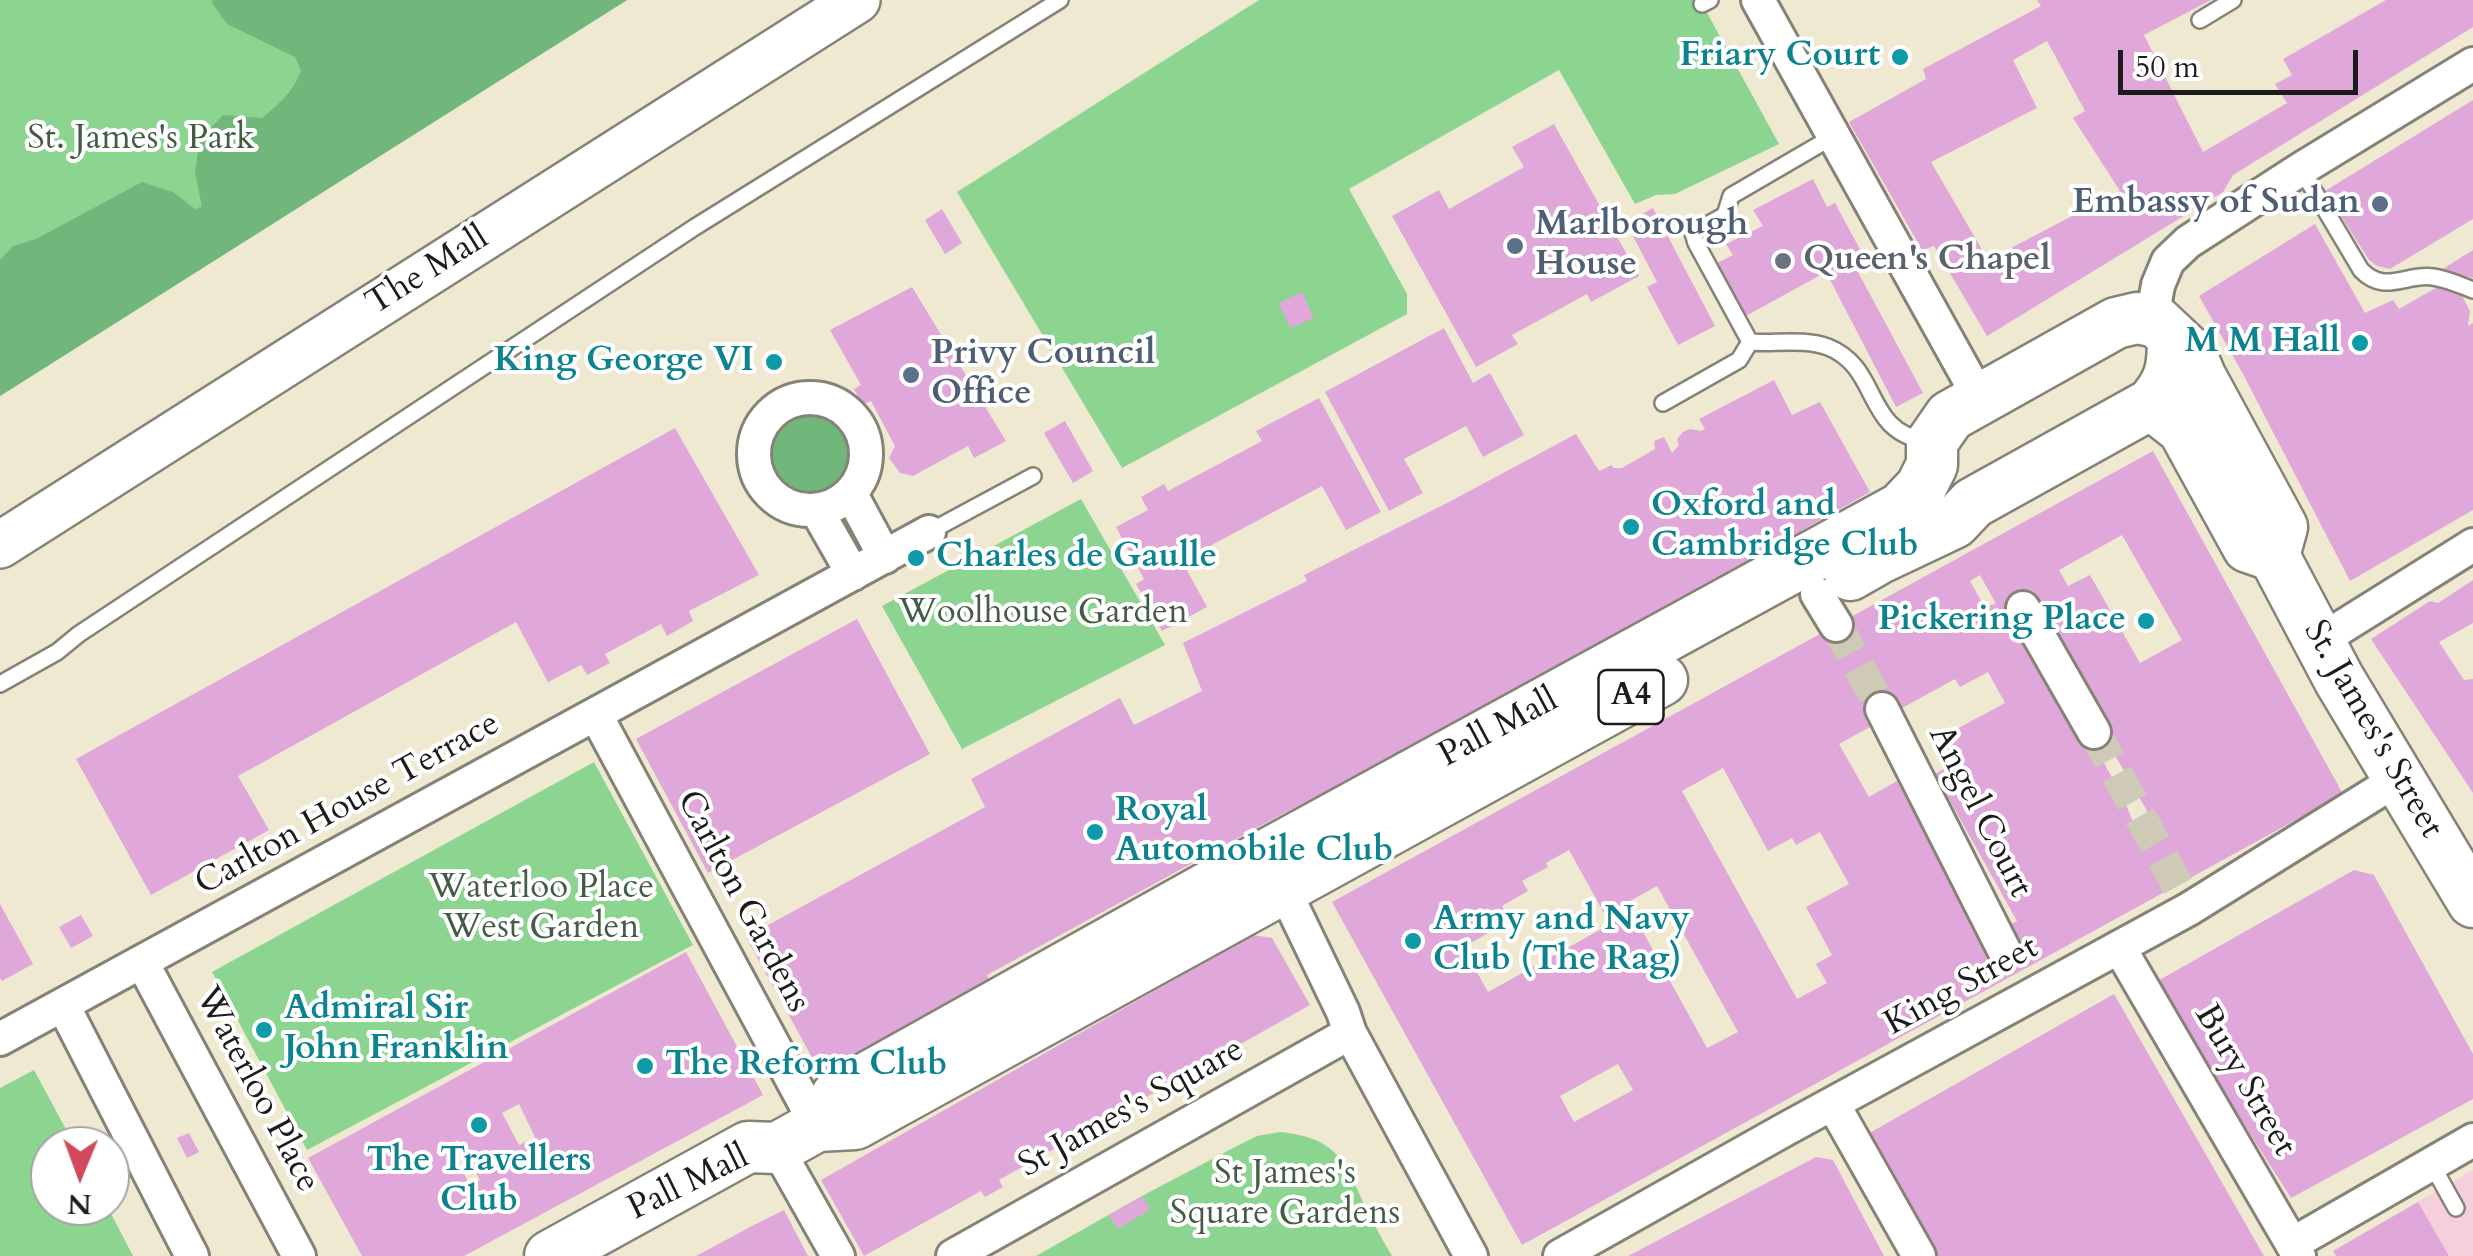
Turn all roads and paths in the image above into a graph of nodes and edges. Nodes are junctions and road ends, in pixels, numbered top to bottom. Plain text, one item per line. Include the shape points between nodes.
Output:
1 (856, 0) edge
2 (1060, 0) edge
3 (1758, 0) edge
4 (2233, 0) edge
5 (2200, 20) dead end
6 (2473, 64) edge
7 (1834, 136) junction
8 (2301, 169) junction
9 (2473, 290) edge
10 (2162, 329) junction
11 (1750, 342) junction
12 (1980, 398) junction
13 (1663, 403) dead end
14 (2152, 404) junction
15 (1932, 454) junction
16 (1033, 476) dead end
17 (850, 494) junction
18 (1973, 503) junction
19 (817, 511) junction
20 (929, 532) joint
21 (0, 545) edge
22 (2473, 545) edge
23 (2274, 556) junction
24 (885, 557) junction
25 (853, 574) junction
26 (2022, 608) dead end
27 (2318, 642) junction
28 (0, 684) edge
29 (1882, 710) tunnel mouth
30 (596, 715) junction
31 (2094, 732) tunnel mouth
32 (2398, 779) junction
33 (2465, 869) edge
34 (1276, 871) junction
35 (2119, 947) junction
36 (142, 962) junction
37 (2016, 974) junction
38 (64, 1005) junction
39 (1350, 1032) junction
40 (0, 1039) edge
41 (1833, 1104) junction
42 (797, 1137) junction
43 (2473, 1140) edge
44 (2431, 1163) junction
45 (2456, 1208) dead end
46 (2296, 1250) edge
47 (192, 1256) edge
48 (299, 1256) edge
49 (550, 1256) edge
50 (619, 1256) edge
51 (838, 1256) edge
52 (953, 1256) edge
53 (1471, 1256) edge
54 (1560, 1256) edge
55 (1919, 1256) edge

1 - 21 street, The Mall
2 - 28 lane via 695,227
3 - 7 street
4 - 5 lane
6 - 8 street
7 - 11 lane via 1730,196 1724,214 1693,233
7 - 12 street
8 - 9 lane via 2369,278 2428,276
8 - 10 street via 2168,261 2158,285
10 - 12 main road, Pall Mall / A4 via 2137,318 2116,323
10 - 14 main road via 2170,378
10 - 23 main road, St. James's Street via 2191,354 2282,527
11 - 13 lane via 1739,360
11 - 15 lane via 1828,347 1858,370 1890,426
12 - 15 main road, Pall Mall / A4 via 1950,416
14 - 18 main road, Pall Mall / A4
14 - 23 main road, St. James's Street via 2183,429 2248,547
15 - 18 main road via 1941,483
15 - 34 main road, Pall Mall / A4 via 1921,488 1901,508
16 - 20 lane
17 - 19 street
17 - 19 street via 867,461 859,425 830,401 792,400 776,408 756,439 758,476 781,503
17 - 24 street
18 - 34 main road, Pall Mall / A4 via 1954,523 1878,559 1826,610
19 - 25 street
20 - 24 street
22 - 27 street
23 - 27 main road, St. James's Street
24 - 25 street
25 - 30 street, Carlton House Terrace
26 - 31 street
27 - 32 main road, St. James's Street
29 - 37 street, Angel Court
30 - 36 street, Carlton House Terrace
30 - 42 street, Carlton Gardens
32 - 33 main road, St. James's Street
32 - 35 street, King Street via 2184,897
34 - 39 street
34 - 42 main road, Pall Mall / A4 via 855,1124
35 - 37 street, King Street
35 - 46 street, Bury Street
36 - 38 street, Carlton House Terrace
36 - 48 street, Waterloo Place
37 - 41 street, King Street
38 - 40 street, Carlton House Terrace
38 - 47 street
39 - 52 street, St James's Square
39 - 53 street
41 - 54 street, King Street
41 - 55 street
42 - 49 main road, Pall Mall / A4 via 748,1147
42 - 50 main road, Pall Mall via 766,1172
42 - 51 street
43 - 44 street
44 - 45 lane
44 - 46 street

